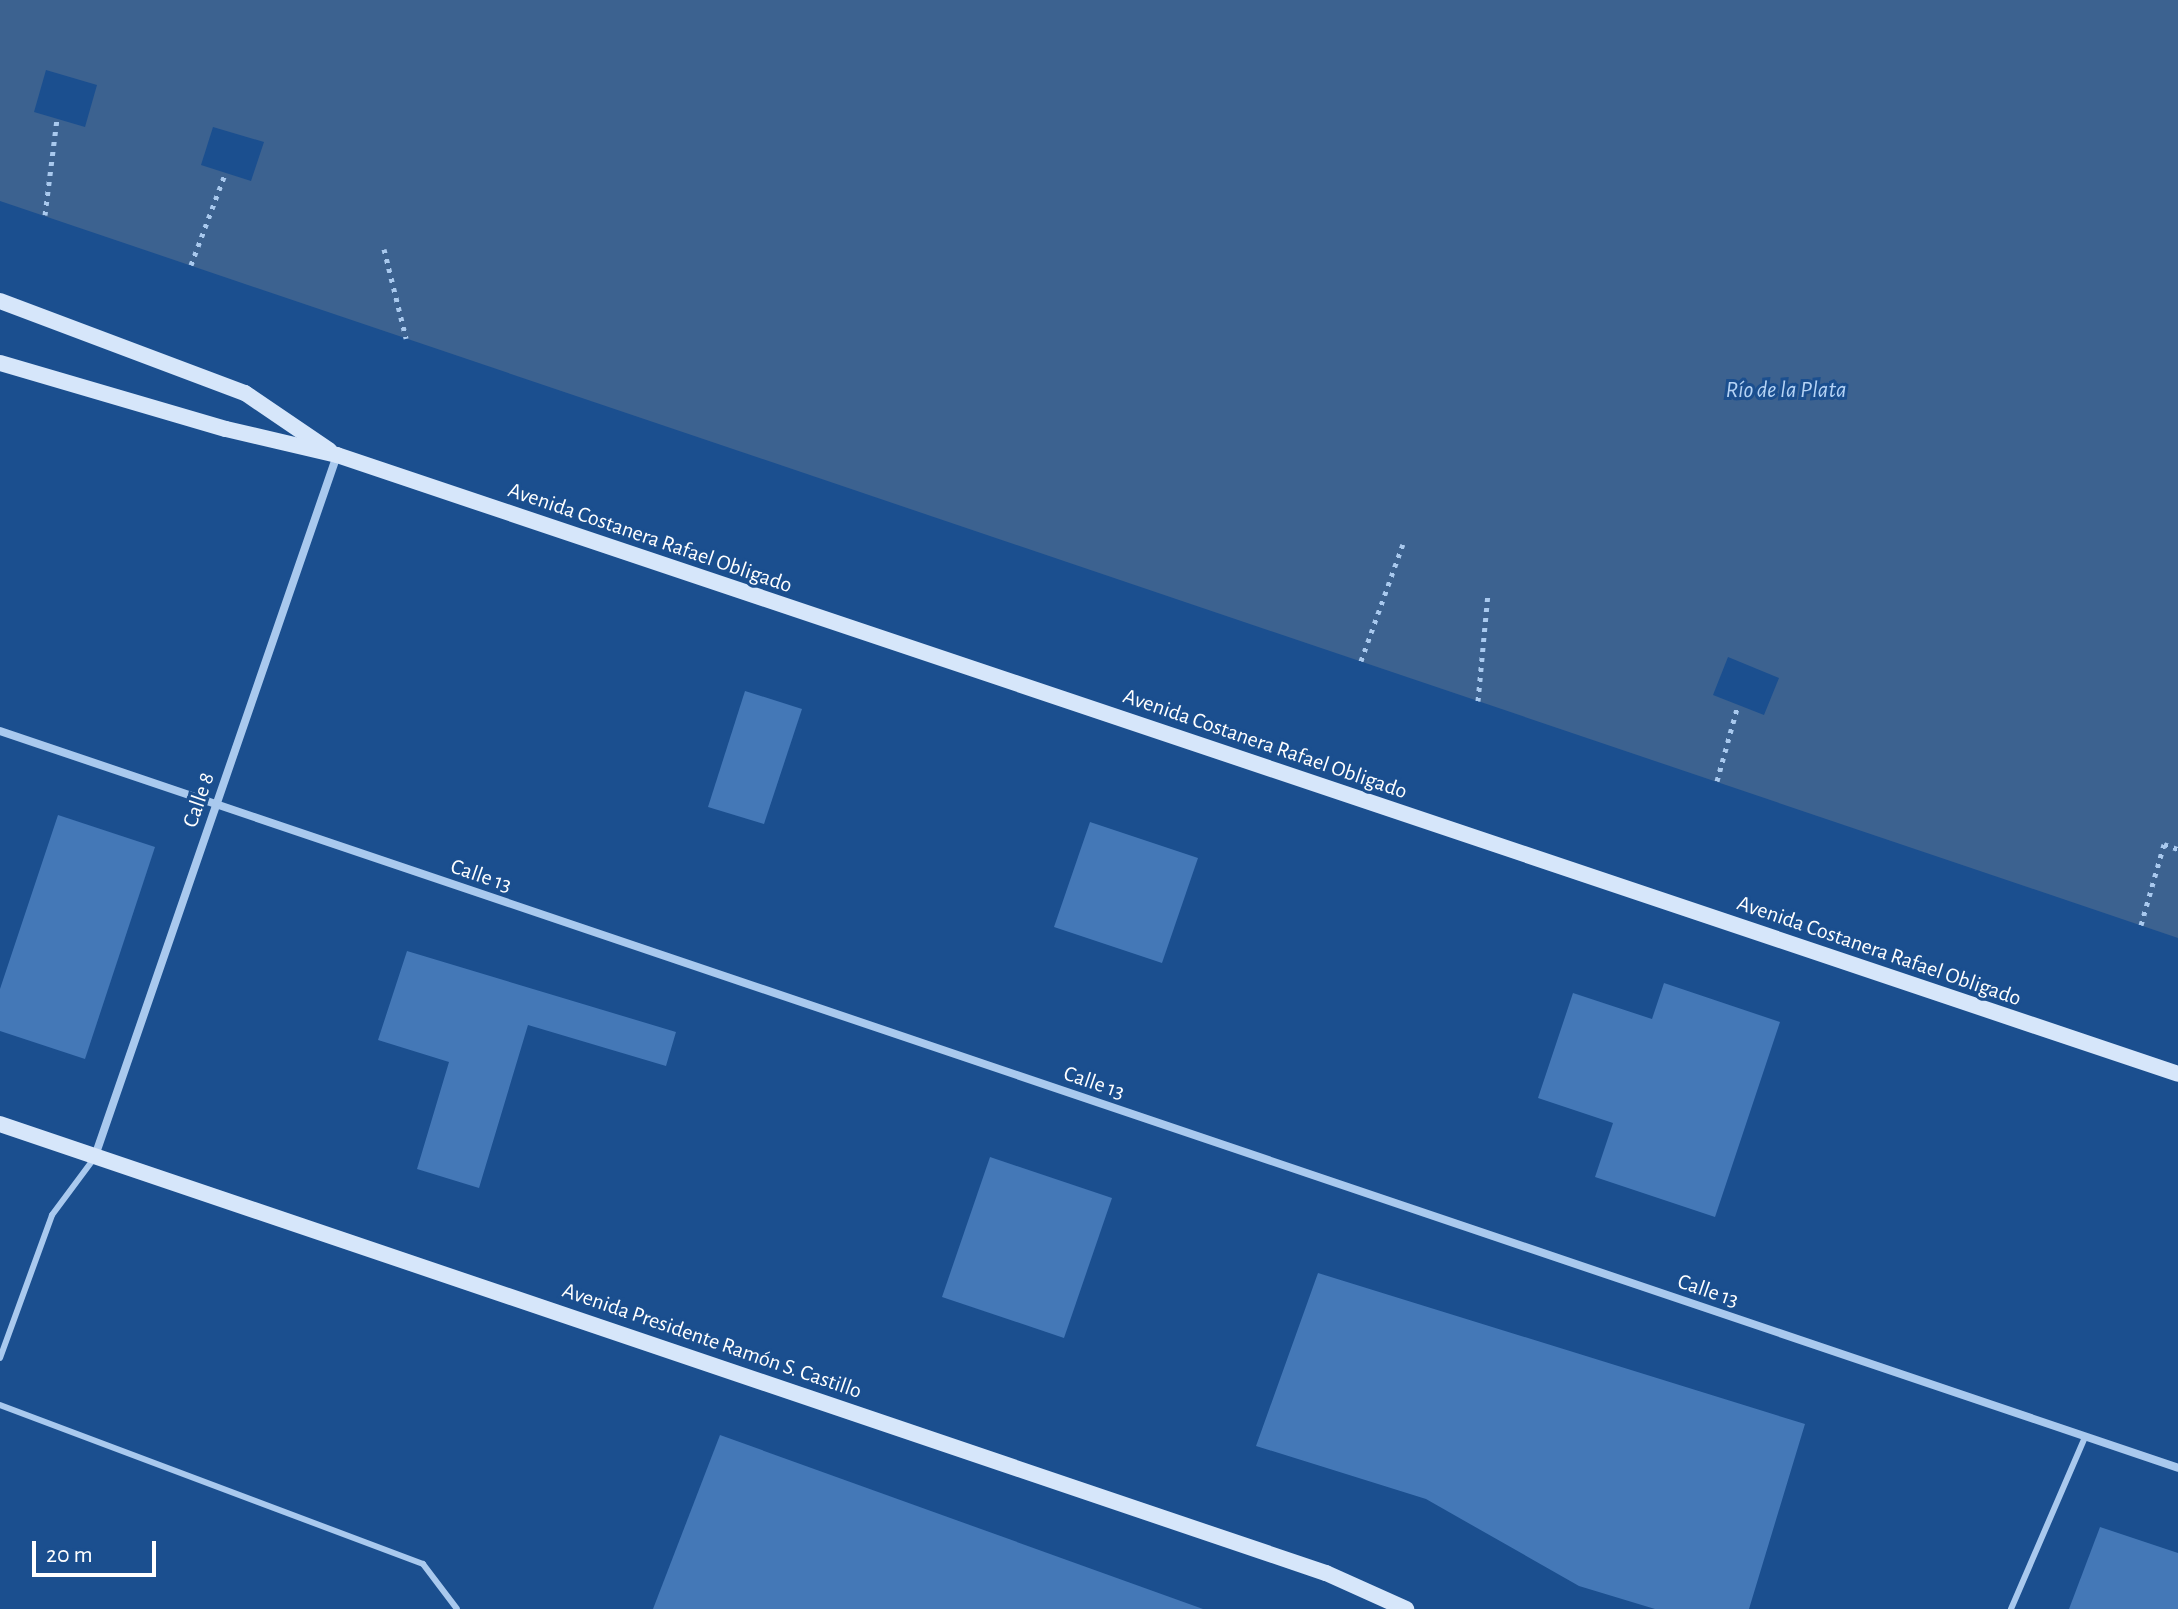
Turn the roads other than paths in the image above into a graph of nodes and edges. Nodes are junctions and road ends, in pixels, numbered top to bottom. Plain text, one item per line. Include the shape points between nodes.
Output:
1 (0, 301) edge
2 (0, 363) edge
3 (337, 455) junction
4 (0, 731) edge
5 (216, 805) junction
6 (2178, 1074) edge
7 (0, 1124) edge
8 (95, 1157) junction
9 (0, 1358) edge
10 (0, 1405) edge
11 (2085, 1437) junction
12 (2178, 1468) edge
13 (457, 1609) edge
14 (1406, 1609) edge
15 (2011, 1609) edge

1 - 3 main road, Avenida Costanera Rafael Obligado via 245,393
2 - 3 main road, Avenida Costanera Rafael Obligado via 226,429
3 - 5 street, Calle 8
3 - 6 main road, Avenida Costanera Rafael Obligado
4 - 5 street, Calle 13
5 - 8 street, Calle 8
5 - 11 street, Calle 13
7 - 8 main road, Avenida Presidente Ramón S. Castillo
8 - 9 lane via 52,1215
8 - 14 main road, Avenida Presidente Ramón S. Castillo via 1326,1573
10 - 13 lane via 423,1564
11 - 12 street, Calle 13
11 - 15 lane

